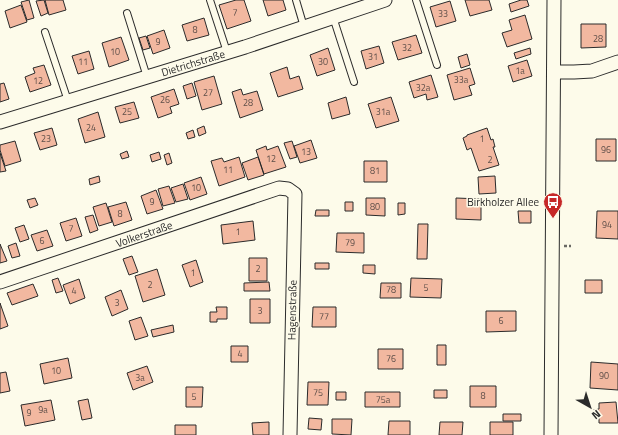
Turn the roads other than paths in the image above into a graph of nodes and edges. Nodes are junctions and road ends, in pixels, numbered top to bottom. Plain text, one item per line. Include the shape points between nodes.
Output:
1 (210, 0) edge
2 (296, 0) edge
3 (385, 0) edge
4 (416, 0) edge
5 (554, 0) edge
6 (127, 13) dead end
7 (333, 17) junction
8 (304, 27) junction
9 (45, 32) dead end
10 (227, 52) junction
11 (618, 62) edge
12 (437, 65) dead end
13 (554, 72) junction
14 (147, 77) junction
15 (354, 82) dead end
16 (68, 101) junction
17 (0, 122) edge
18 (288, 189) joint
19 (0, 282) edge
20 (290, 435) edge
21 (551, 435) edge

1 - 10 lane
2 - 8 lane
3 - 7 street, Dietrichstraße
4 - 12 lane
5 - 13 street
6 - 14 lane
7 - 8 street, Dietrichstraße
7 - 15 lane
8 - 10 street, Dietrichstraße
9 - 16 lane
10 - 14 street, Dietrichstraße
11 - 13 street via 592,71
13 - 21 street
14 - 16 street, Dietrichstraße
16 - 17 street, Dietrichstraße
18 - 19 street, Volkerstraße via 279,188
18 - 20 street, Hagenstraße via 295,194

